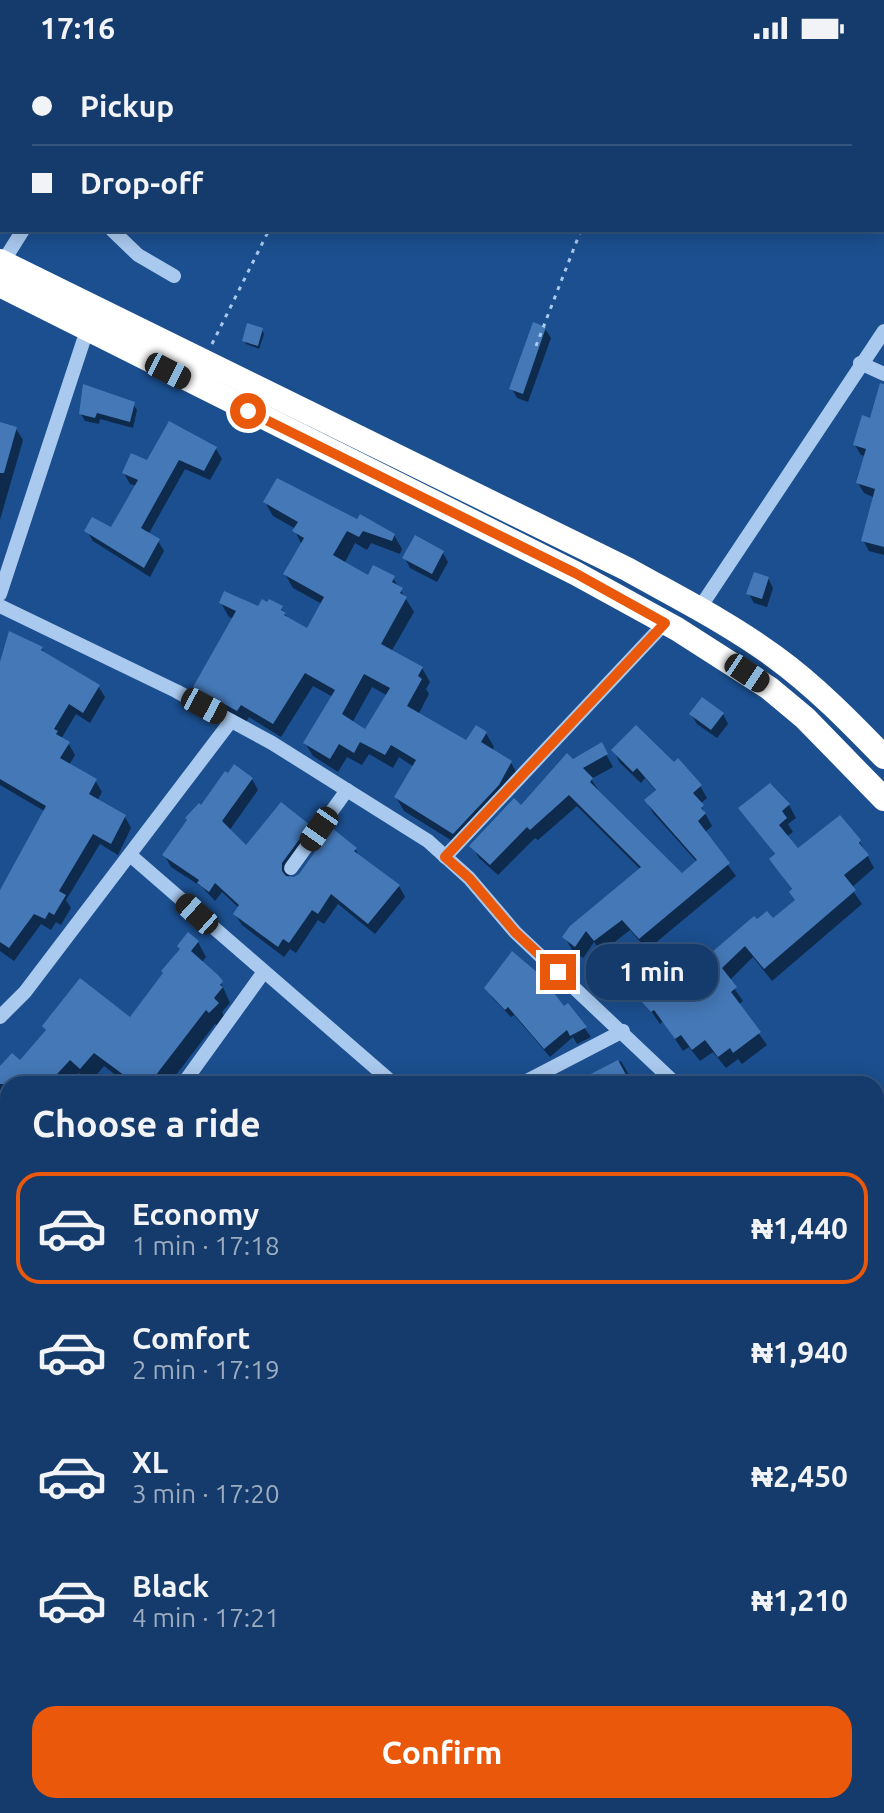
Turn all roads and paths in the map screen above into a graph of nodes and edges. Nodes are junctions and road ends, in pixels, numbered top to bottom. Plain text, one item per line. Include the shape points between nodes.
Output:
1 (22, 232) edge
2 (114, 232) edge
3 (268, 232) edge
4 (580, 232) edge
5 (1, 269) edge
6 (174, 276) dead end
7 (87, 330) junction
8 (884, 331) edge
9 (536, 346) dead end
10 (203, 361) junction
11 (860, 363) junction
12 (884, 374) edge
13 (0, 594) edge
14 (0, 606) edge
15 (699, 609) junction
16 (665, 623) junction
17 (231, 721) junction
18 (884, 757) edge
19 (347, 790) junction
20 (884, 799) edge
21 (130, 855) junction
22 (445, 857) junction
23 (291, 868) dead end
24 (263, 973) junction
25 (0, 1017) edge
26 (623, 1031) junction
27 (189, 1076) edge
28 (385, 1076) edge
29 (536, 1076) edge
30 (668, 1076) edge

1 - 5 street
2 - 6 street via 138,255
3 - 10 path
4 - 9 path
5 - 7 highway
5 - 10 highway
7 - 13 street
7 - 16 highway
8 - 11 street
10 - 15 highway
11 - 12 street
11 - 15 street
14 - 17 street
15 - 18 highway via 777,658
16 - 20 highway via 769,688
16 - 22 street
17 - 19 street
17 - 21 street
19 - 22 street
19 - 23 street
21 - 24 street
21 - 25 street
22 - 26 street via 515,932
24 - 27 street
24 - 28 street
26 - 29 street
26 - 30 street

